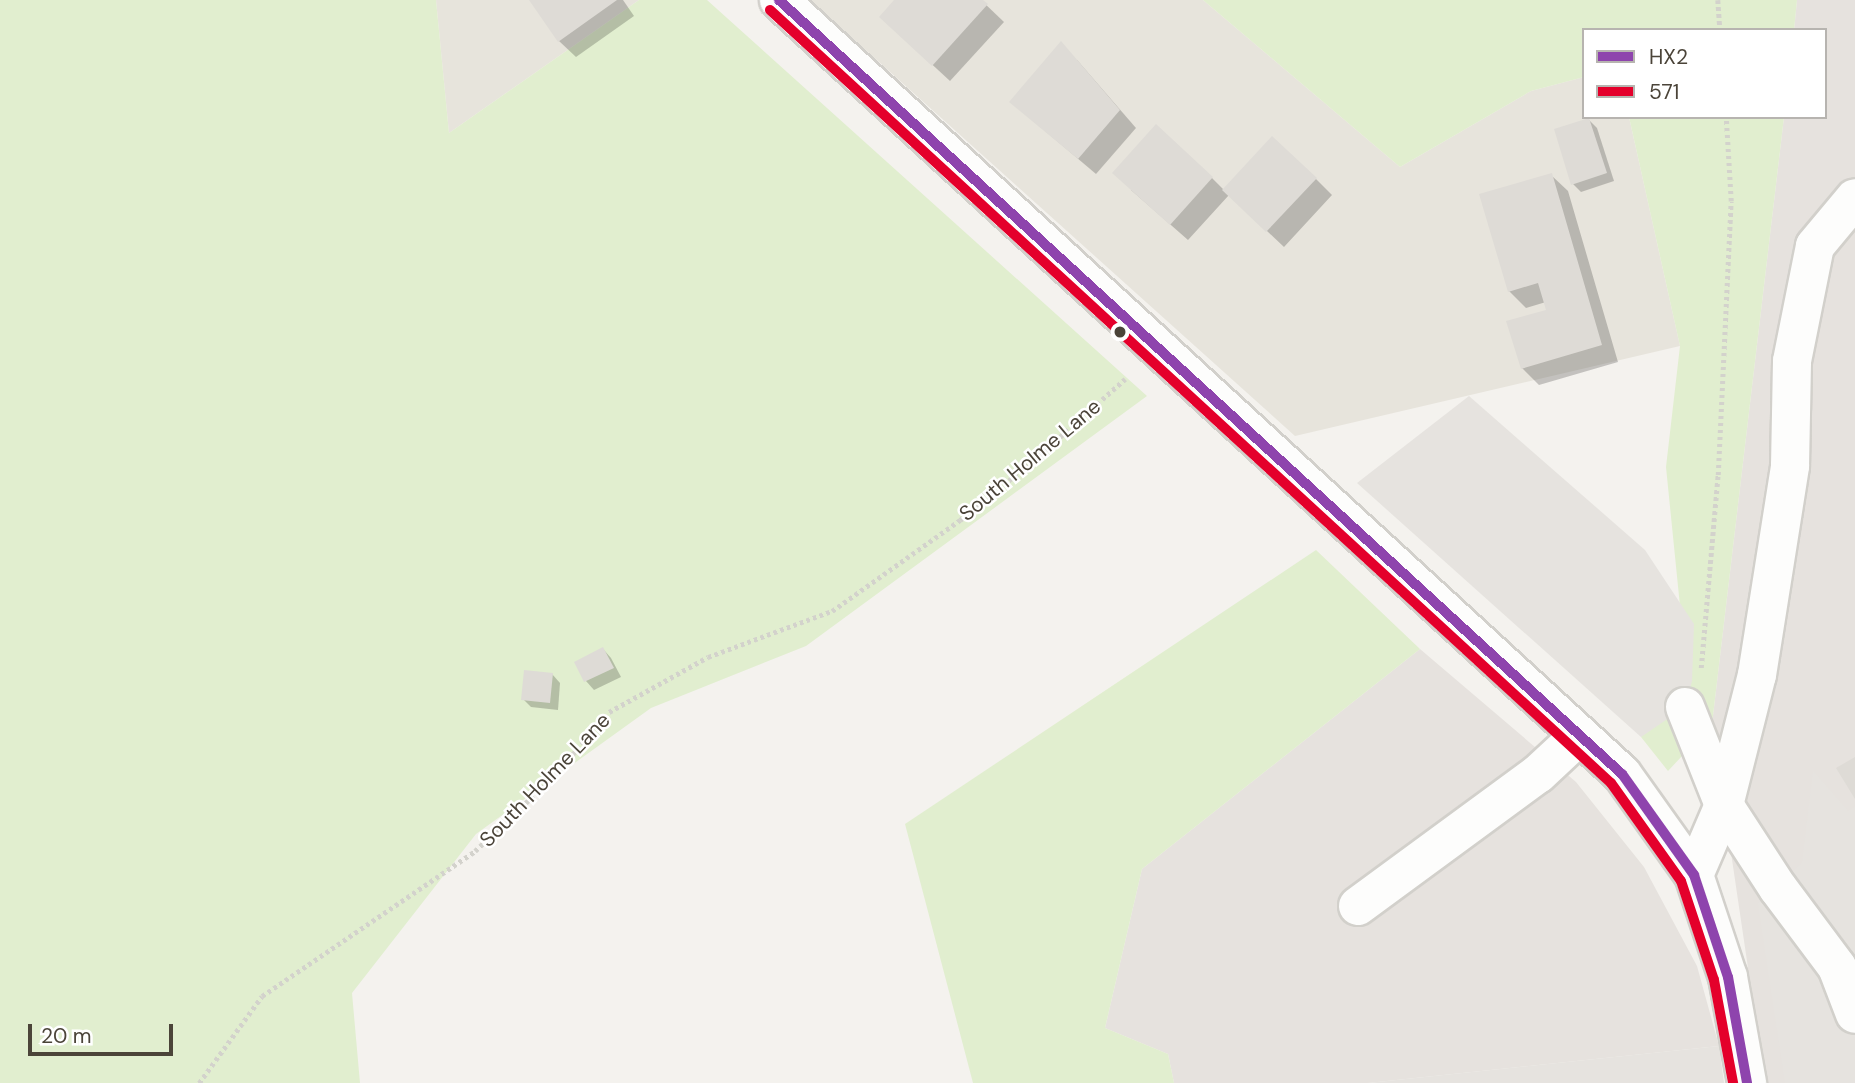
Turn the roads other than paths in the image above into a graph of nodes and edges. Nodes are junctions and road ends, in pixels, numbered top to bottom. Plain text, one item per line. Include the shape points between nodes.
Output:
1 (779, 0) edge
2 (1855, 198) edge
3 (1689, 720) road end
4 (1580, 735) junction
5 (1724, 805) junction
6 (1694, 875) junction
7 (1359, 906) dead end
8 (1855, 1014) edge
9 (1747, 1083) edge

1 - 4 street
2 - 5 street via 1815,246 1792,361 1790,466 1757,675
3 - 5 street
4 - 6 street via 1622,774
4 - 7 street via 1538,774
5 - 6 street
5 - 8 street via 1837,967
6 - 9 street via 1728,977

